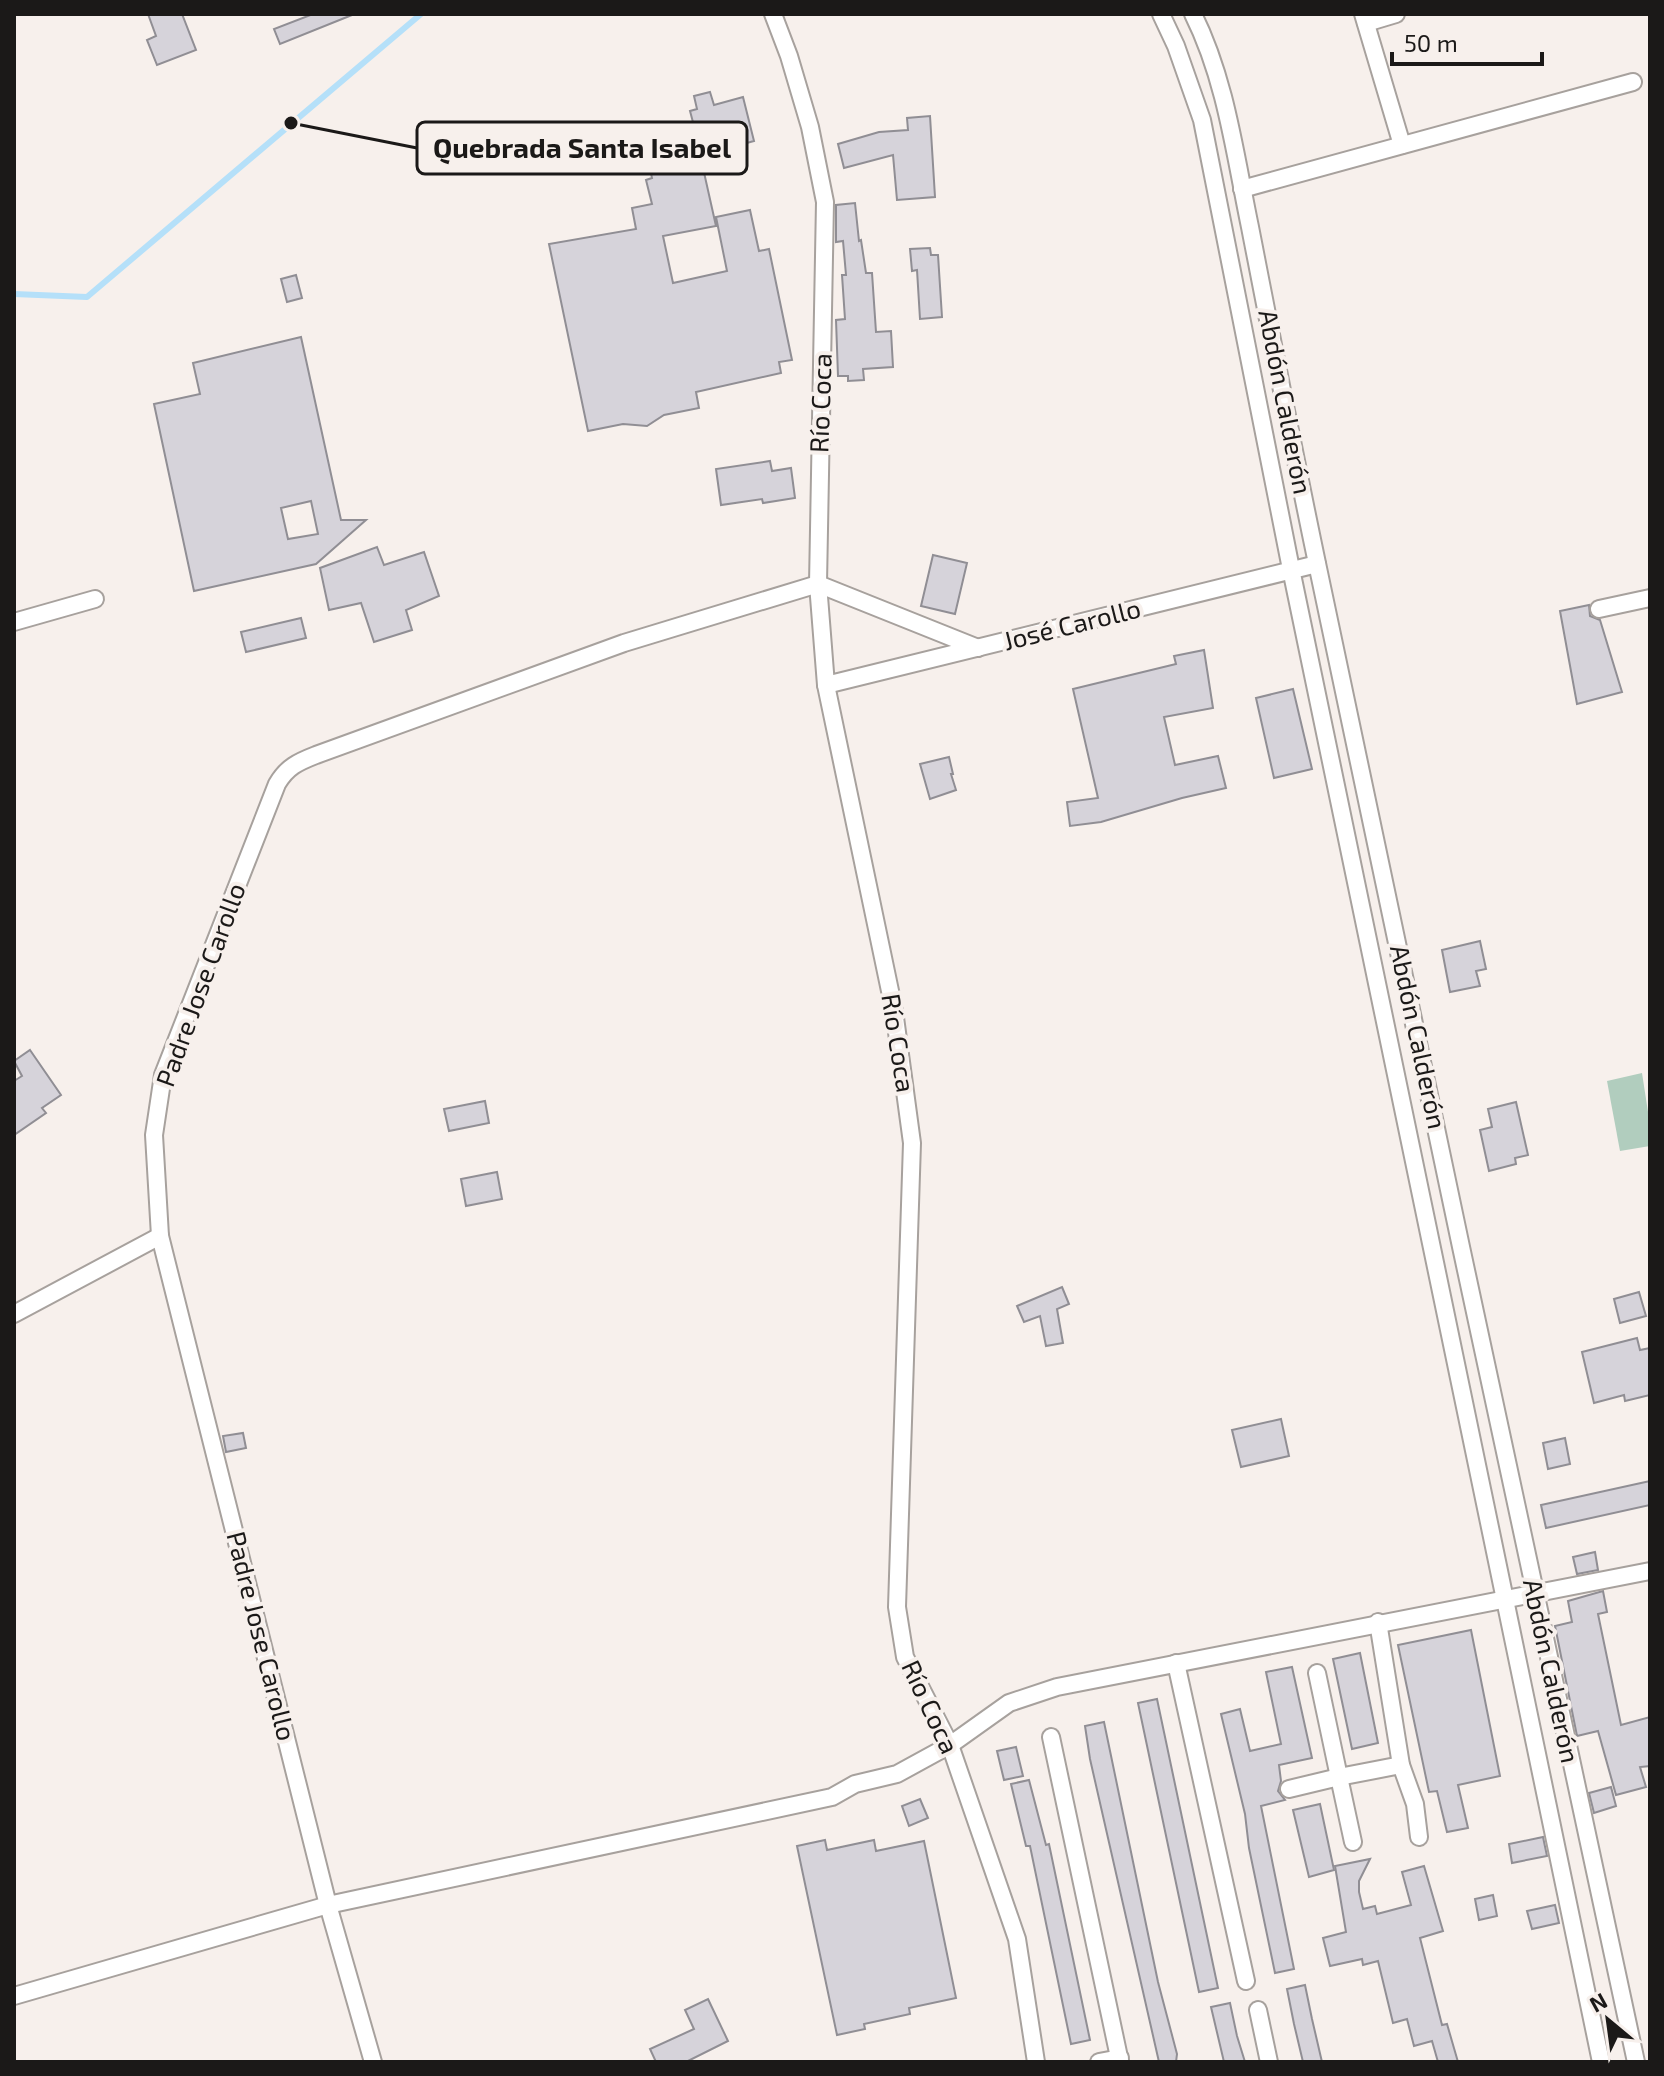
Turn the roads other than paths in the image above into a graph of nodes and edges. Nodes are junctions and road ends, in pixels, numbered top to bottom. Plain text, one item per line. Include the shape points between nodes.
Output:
1 (773, 14) edge
2 (1161, 14) edge
3 (1193, 14) edge
4 (1396, 14) edge
5 (1365, 18) edge
6 (1633, 82) dead end
7 (1402, 145) junction
8 (1242, 189) junction
9 (1317, 564) junction
10 (1291, 569) junction
11 (818, 584) junction
12 (1650, 598) edge
13 (95, 599) dead end
14 (1599, 609) dead end
15 (14, 622) edge
16 (978, 648) junction
17 (826, 685) junction
18 (160, 1236) junction
19 (14, 1314) edge
20 (1650, 1571) edge
21 (1534, 1593) junction
22 (1504, 1599) junction
23 (1378, 1622) junction
24 (1176, 1663) junction
25 (1317, 1673) dead end
26 (1051, 1737) dead end
27 (950, 1745) junction
28 (1401, 1765) junction
29 (1339, 1777) junction
30 (1289, 1789) dead end
31 (1419, 1837) dead end
32 (1353, 1842) dead end
33 (328, 1905) junction
34 (1246, 1981) dead end
35 (14, 1996) edge
36 (1258, 2010) dead end
37 (1120, 2060) edge
38 (373, 2062) edge
39 (1036, 2062) edge
40 (1099, 2062) edge
41 (1269, 2062) edge
42 (1601, 2062) edge
43 (1636, 2062) edge

1 - 11 street, Río Coca via 810,127 825,202
2 - 10 street, Abdón Calderón via 1202,120
3 - 8 street, Abdón Calderón via 1210,48
4 - 5 street
5 - 7 street
6 - 7 street
7 - 8 street
8 - 9 street, Abdón Calderón
9 - 10 street, José Carollo
9 - 21 street, Abdón Calderón
10 - 16 street, José Carollo
10 - 22 street, Abdón Calderón
11 - 16 street
11 - 17 street, Río Coca
11 - 18 street, Padre Jose Carollo via 624,643 284,771 163,1075 154,1135
12 - 14 street
13 - 15 street
16 - 17 street, José Carollo
17 - 27 street, Río Coca via 894,1010 912,1143 897,1607 905,1657
18 - 19 street
18 - 33 street, Padre Jose Carollo
20 - 21 street
21 - 22 street
21 - 43 street, Abdón Calderón
22 - 23 street
22 - 42 street, Abdón Calderón
23 - 24 street
23 - 28 street
24 - 27 street via 1057,1687 1009,1703
24 - 34 street
25 - 29 street
26 - 37 street
27 - 33 street via 897,1774 855,1784 832,1797
27 - 39 street, Río Coca via 1017,1939
28 - 29 street
28 - 31 street via 1415,1804
29 - 30 street
29 - 32 street
33 - 35 street
33 - 38 street, Padre Jose Carollo
36 - 41 street
37 - 40 street

